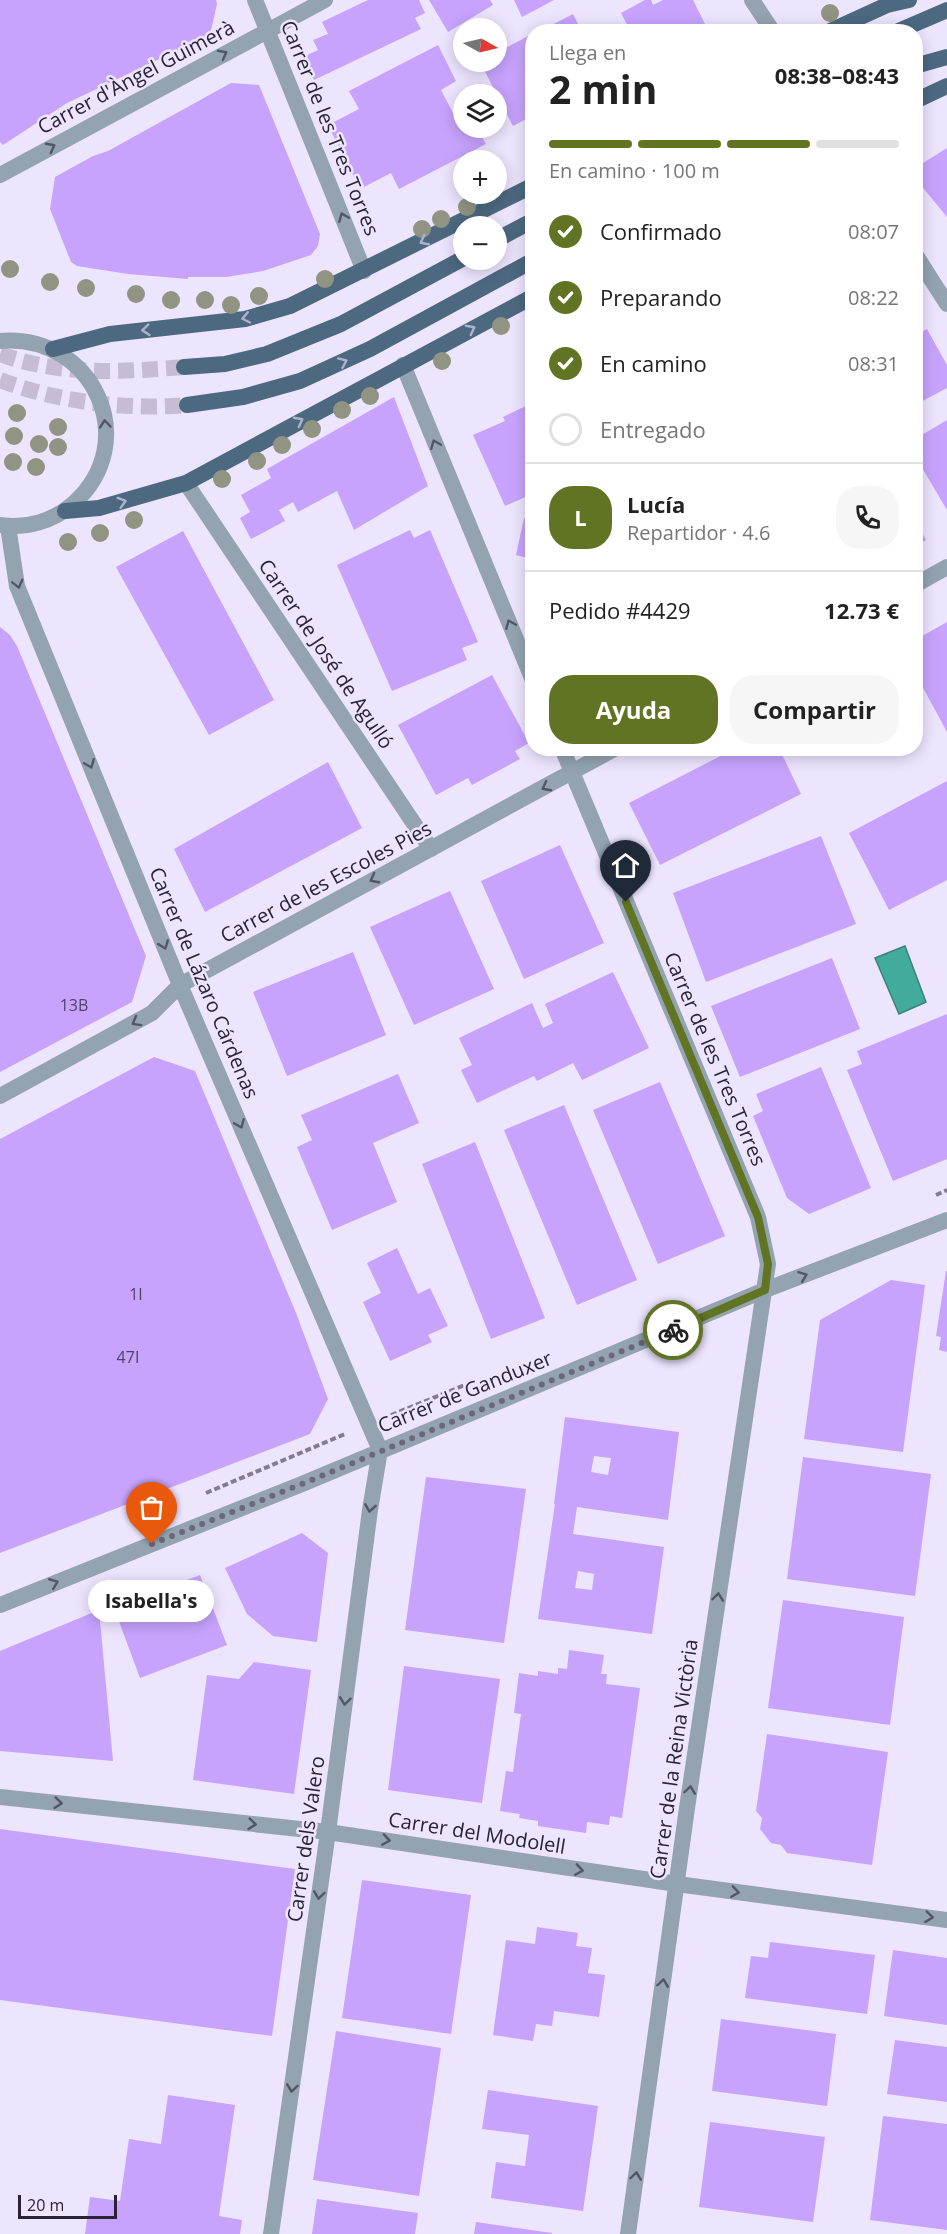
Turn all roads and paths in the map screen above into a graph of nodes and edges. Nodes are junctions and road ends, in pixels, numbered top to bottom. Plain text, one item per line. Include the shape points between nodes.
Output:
1 (255, 0) edge
2 (325, 0) edge
3 (752, 0) edge
4 (909, 0) edge
5 (947, 10) edge
6 (767, 24) edge
7 (845, 24) edge
8 (915, 24) edge
9 (269, 30) junction
10 (947, 57) edge
11 (923, 64) edge
12 (947, 86) edge
13 (923, 97) edge
14 (0, 175) edge
15 (525, 190) edge
16 (525, 225) edge
17 (507, 234) edge
18 (453, 264) edge
19 (525, 265) edge
20 (923, 266) edge
21 (364, 271) junction
22 (525, 301) edge
23 (947, 304) edge
24 (3, 339) edge
25 (53, 349) junction
26 (403, 365) junction
27 (184, 367) tunnel mouth
28 (187, 405) tunnel mouth
29 (186, 483) junction
30 (64, 511) junction
31 (4, 525) edge
32 (947, 567) edge
33 (923, 580) edge
34 (525, 661) edge
35 (565, 756) edge
36 (601, 756) edge
37 (572, 773) junction
38 (431, 849) junction
39 (180, 985) junction
40 (0, 1096) edge
41 (947, 1220) edge
42 (765, 1290) junction
43 (380, 1450) junction
44 (0, 1605) edge
45 (0, 1797) edge
46 (328, 1832) junction
47 (677, 1884) junction
48 (947, 1920) edge
49 (271, 2234) edge
50 (628, 2234) edge

1 - 9 street, Carrer de les Tres Torres
2 - 9 street, Carrer d'Àngel Guimerà
3 - 6 street
4 - 7 main road via 886,5
5 - 8 main road
14 -> 9 street, Carrer d'Àngel Guimerà
21 -> 9 street, Carrer de les Tres Torres
10 - 11 main road
12 - 13 main road
15 -> 21 main road
16 - 17 main road
18 - 27 main road via 341,324 267,354 225,364
28 -> 19 main road via 243,397 300,381 370,349
20 - 23 street
21 -> 25 main road via 290,306 245,319 110,334
26 -> 22 main road
24 - 25 street
30 -> 25 street via 83,495 97,474 105,451 106,426 101,402 90,380 74,362
29 -> 26 main road
34 -> 26 street
30 -> 29 main road via 99,508
29 - 38 street, Carrer de José de Agulló
30 - 31 street via 37,523
31 -> 39 street, Carrer de Lázaro Cárdenas via 17,586
32 - 33 street
35 - 37 street, Carrer de les Tres Torres
36 - 37 street, Carrer de les Escoles Pies
37 -> 38 street, Carrer de les Escoles Pies
37 - 42 street, Carrer de les Tres Torres via 758,1217 768,1264
38 -> 39 street, Carrer de les Escoles Pies
39 -> 40 street, Carrer de les Escoles Pies via 152,1013
39 -> 43 street, Carrer de Lázaro Cárdenas
42 -> 41 street, Carrer de Ganduxer
42 - 43 street, Carrer de Ganduxer
47 -> 42 street, Carrer de la Reina Victòria
44 -> 43 street, Carrer de Ganduxer
43 -> 46 street, Carrer dels Valero
45 -> 46 street, Carrer del Modolell
46 -> 47 street, Carrer del Modolell
46 -> 49 street, Carrer dels Valero
47 -> 48 street, Carrer del Modolell
50 -> 47 street, Carrer de la Reina Victòria

